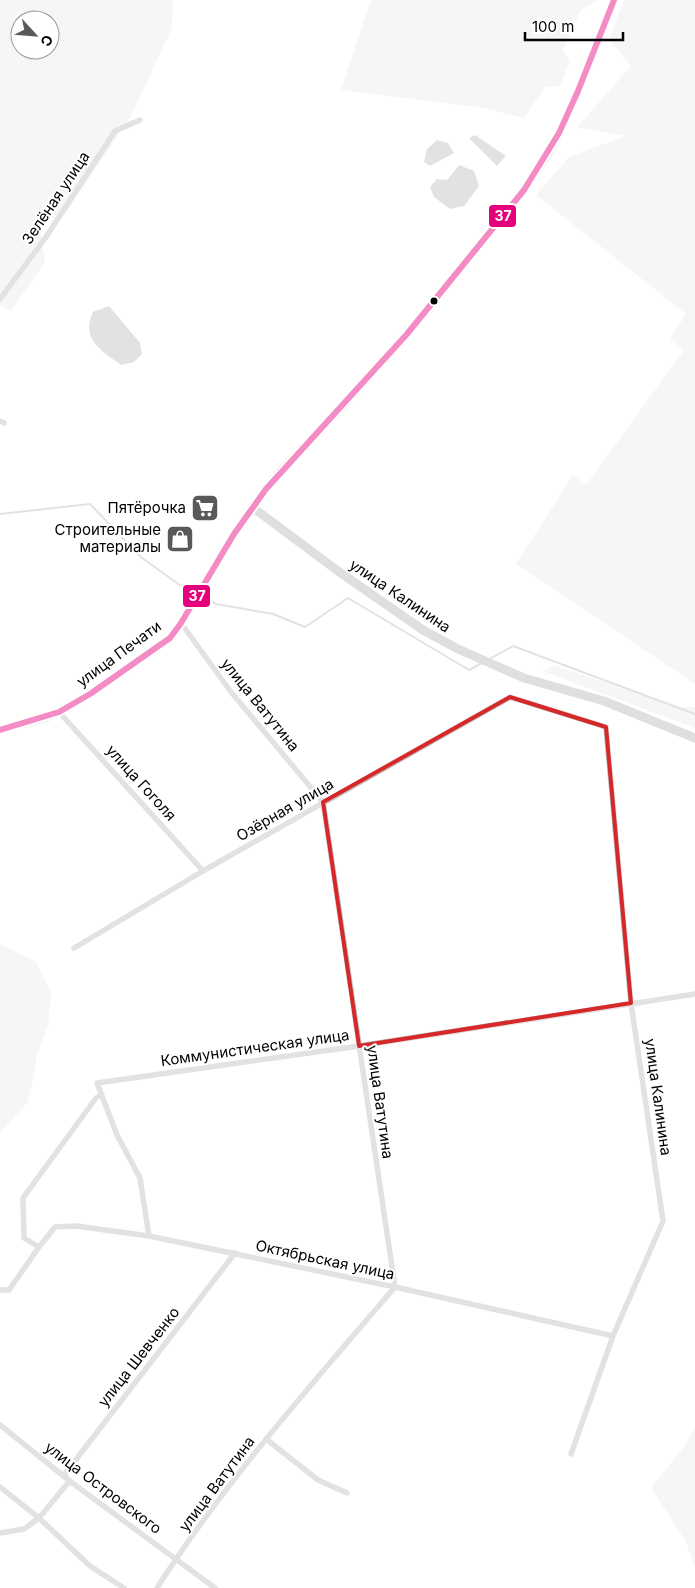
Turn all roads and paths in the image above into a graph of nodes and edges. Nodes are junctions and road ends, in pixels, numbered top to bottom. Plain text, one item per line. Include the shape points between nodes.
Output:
1 (614, 0) edge
2 (140, 120) dead end
3 (0, 299) edge
4 (252, 507) junction
5 (181, 623) junction
6 (510, 697) joint
7 (59, 712) junction
8 (0, 730) edge
9 (695, 738) edge
10 (323, 802) junction
11 (203, 871) junction
12 (74, 948) dead end
13 (695, 994) edge
14 (631, 1003) junction
15 (359, 1046) junction
16 (101, 1095) junction
17 (149, 1236) junction
18 (39, 1247) junction
19 (235, 1254) junction
20 (395, 1287) junction
21 (0, 1290) edge
22 (613, 1336) junction
23 (0, 1425) edge
24 (266, 1438) junction
25 (571, 1454) dead end
26 (64, 1475) junction
27 (71, 1482) junction
28 (0, 1487) edge
29 (347, 1493) dead end
30 (38, 1518) junction
31 (0, 1533) edge
32 (176, 1558) junction
33 (124, 1588) edge
34 (157, 1588) edge
35 (216, 1588) edge

1 - 4 street, улица Печати via 559,133 524,190 425,313
2 - 3 street, Зелёная улица via 115,131 46,237
4 - 5 street, улица Печати
4 - 9 street, улица Калинина via 423,630 458,649 524,678 604,701
5 - 7 street, улица Печати via 170,638
5 - 10 street, улица Ватутина via 231,692
6 - 10 street, Озёрная улица
6 - 14 street, улица Калинина via 606,727
7 - 8 street, улица Печати
7 - 11 street, улица Гоголя
10 - 11 street, Озёрная улица
10 - 15 street, улица Ватутина
11 - 12 street, Озёрная улица
13 - 14 street, Коммунистическая улица
14 - 15 street, Коммунистическая улица
14 - 22 street, улица Калинина via 663,1221
15 - 16 street, Коммунистическая улица via 97,1083
15 - 20 street, улица Ватутина
16 - 17 street via 117,1135 140,1178
16 - 18 street via 23,1198 24,1238
17 - 18 street, Октябрьская улица via 76,1226 56,1227
17 - 19 street, Октябрьская улица
18 - 21 street via 9,1290
19 - 20 street, Октябрьская улица
19 - 26 street, улица Шевченко
20 - 22 street, Октябрьская улица
20 - 24 street, улица Ватутина
22 - 25 street, улица Калинина
23 - 26 street, улица Островского
24 - 29 street via 318,1480
24 - 32 street, улица Ватутина
26 - 27 street, улица Островского
27 - 30 street
27 - 32 street, улица Островского
28 - 30 street
30 - 31 street via 24,1528
30 - 33 street via 90,1566
32 - 34 street, улица Ватутина
32 - 35 street, улица Островского

